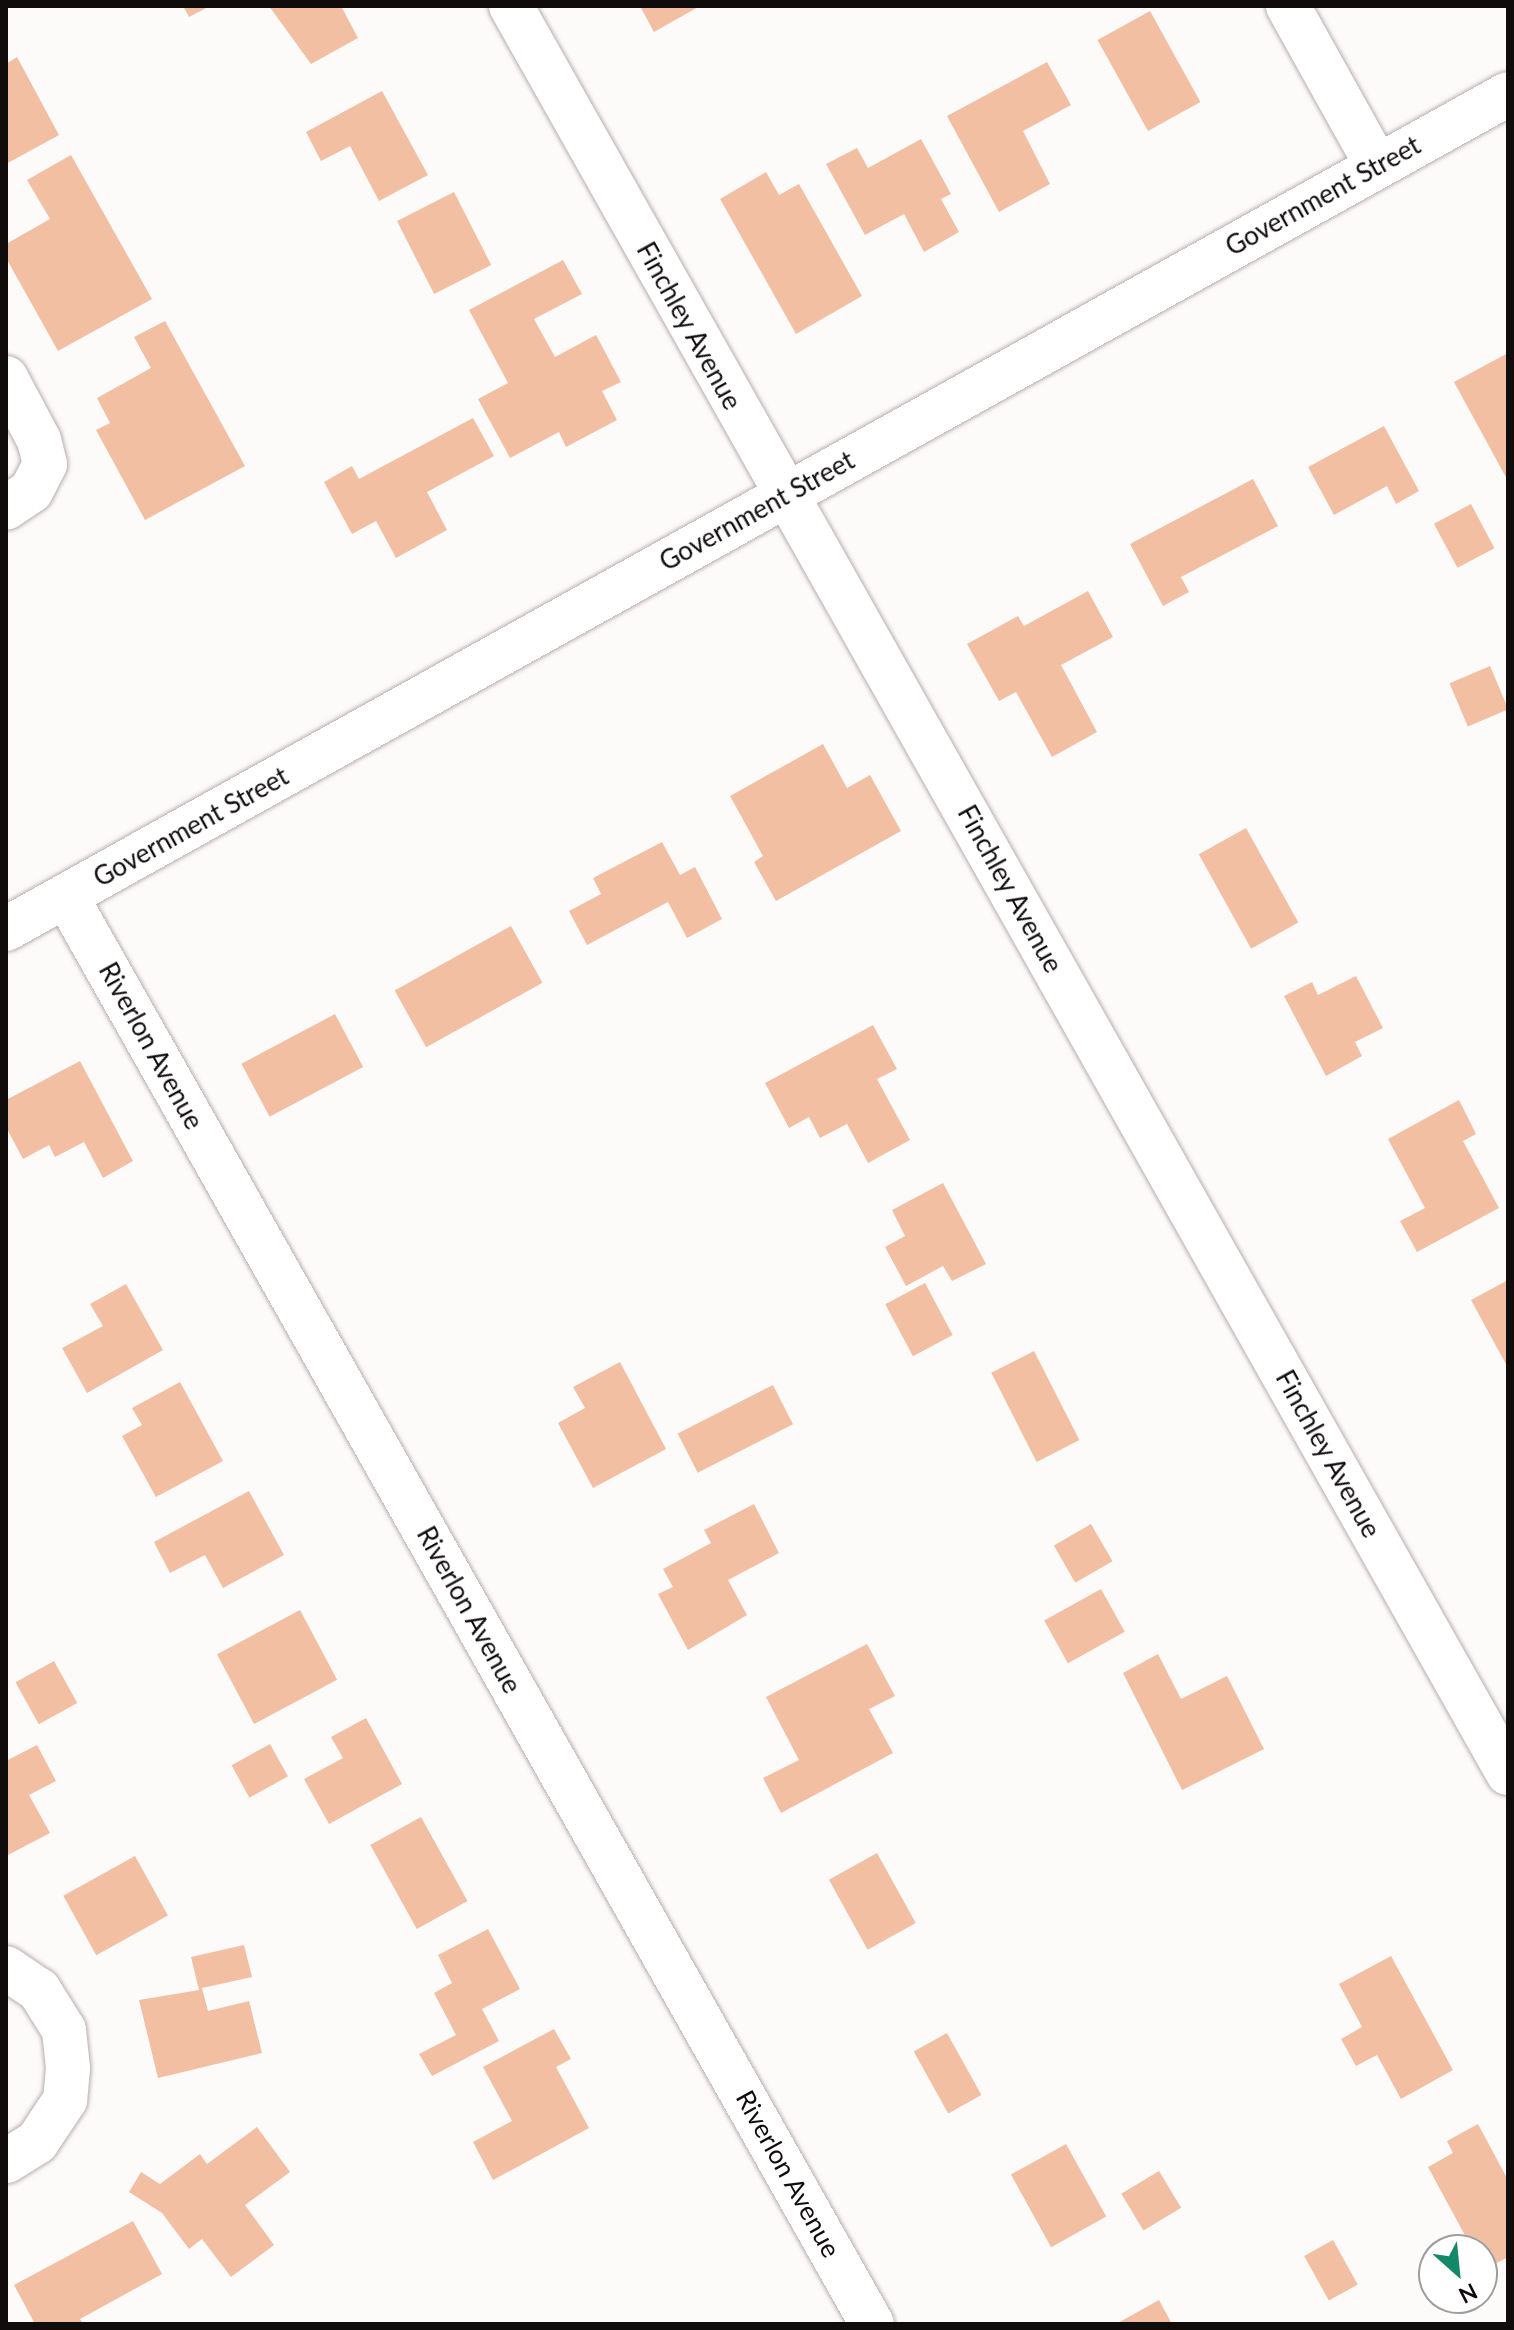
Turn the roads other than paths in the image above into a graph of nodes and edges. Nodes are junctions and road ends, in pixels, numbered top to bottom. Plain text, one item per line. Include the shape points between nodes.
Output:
1 (511, 6) edge
2 (1288, 6) edge
3 (1508, 94) edge
4 (1377, 166) junction
5 (6, 378) edge
6 (783, 496) junction
7 (6, 508) edge
8 (66, 896) junction
9 (6, 929) edge
10 (1508, 1773) edge
11 (6, 1968) edge
12 (6, 2161) edge
13 (872, 2324) edge

1 - 6 street, Finchley Avenue
2 - 4 street
3 - 4 street, Government Street
4 - 6 street, Government Street
5 - 7 street via 39,440 45,464 31,491
6 - 8 street, Government Street
6 - 10 street, Finchley Avenue
8 - 9 street, Government Street
8 - 13 street, Riverlon Avenue
11 - 12 street via 39,1990 64,2030 68,2068 65,2100 37,2142

